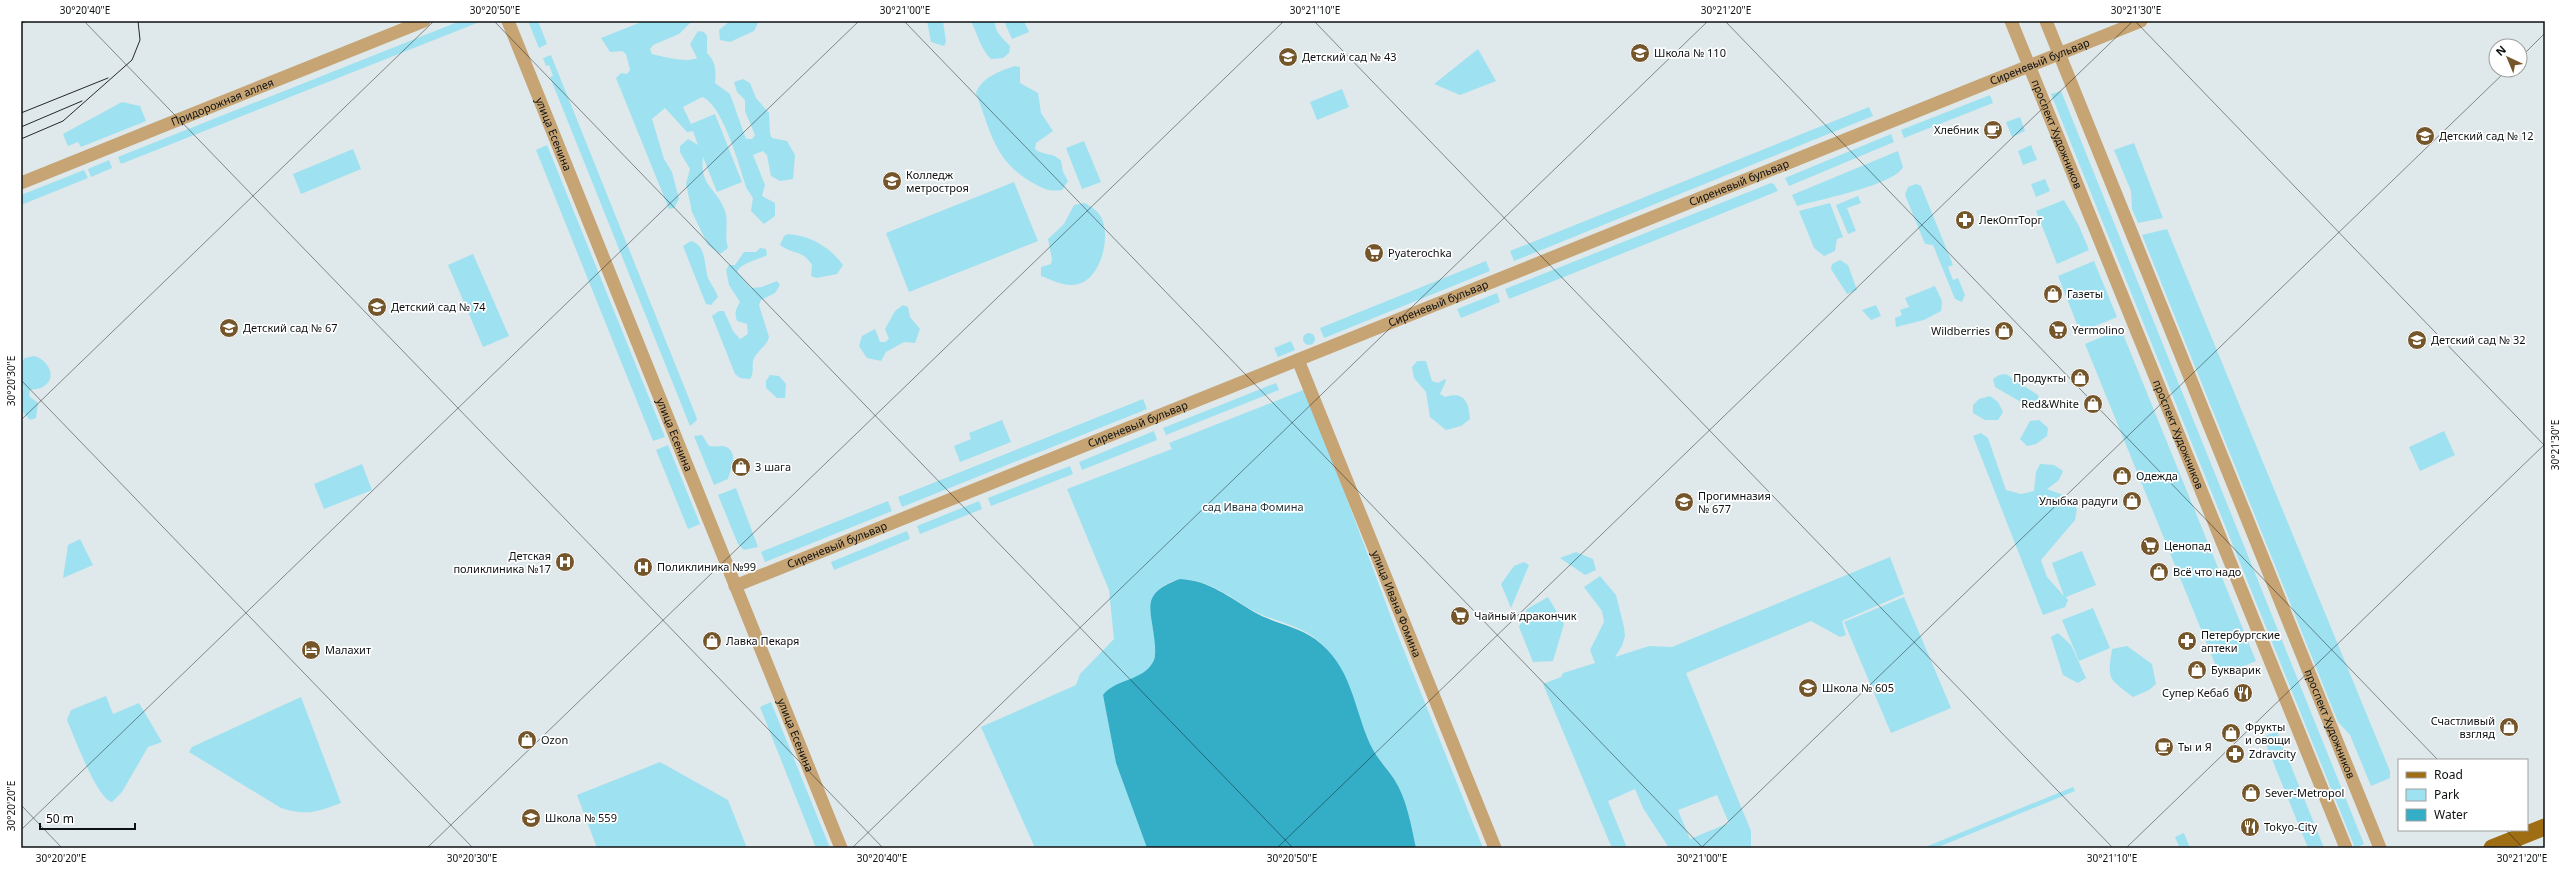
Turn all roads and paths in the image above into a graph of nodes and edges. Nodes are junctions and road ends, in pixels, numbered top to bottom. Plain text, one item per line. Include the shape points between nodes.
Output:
1 (424, 21) edge
2 (508, 21) edge
3 (2011, 21) edge
4 (2046, 21) edge
5 (2141, 21) edge
6 (2059, 54) junction
7 (2029, 66) junction
8 (21, 183) edge
9 (1298, 360) junction
10 (735, 586) junction
11 (2542, 825) edge
12 (841, 848) edge
13 (1495, 848) edge
14 (2346, 848) edge
15 (2380, 848) edge
16 (2492, 848) edge

1 - 8 street, Придорожная аллея
2 - 10 street, улица Есенина
3 - 7 street, проспект Художников
4 - 6 street, проспект Художников
5 - 6 street, Сиреневый бульвар
6 - 7 street, Сиреневый бульвар
6 - 15 street, проспект Художников
7 - 9 street, Сиреневый бульвар
7 - 14 street, проспект Художников
9 - 10 street, Сиреневый бульвар
9 - 13 street, улица Ивана Фомина
10 - 12 street, улица Есенина
11 - 16 main road

